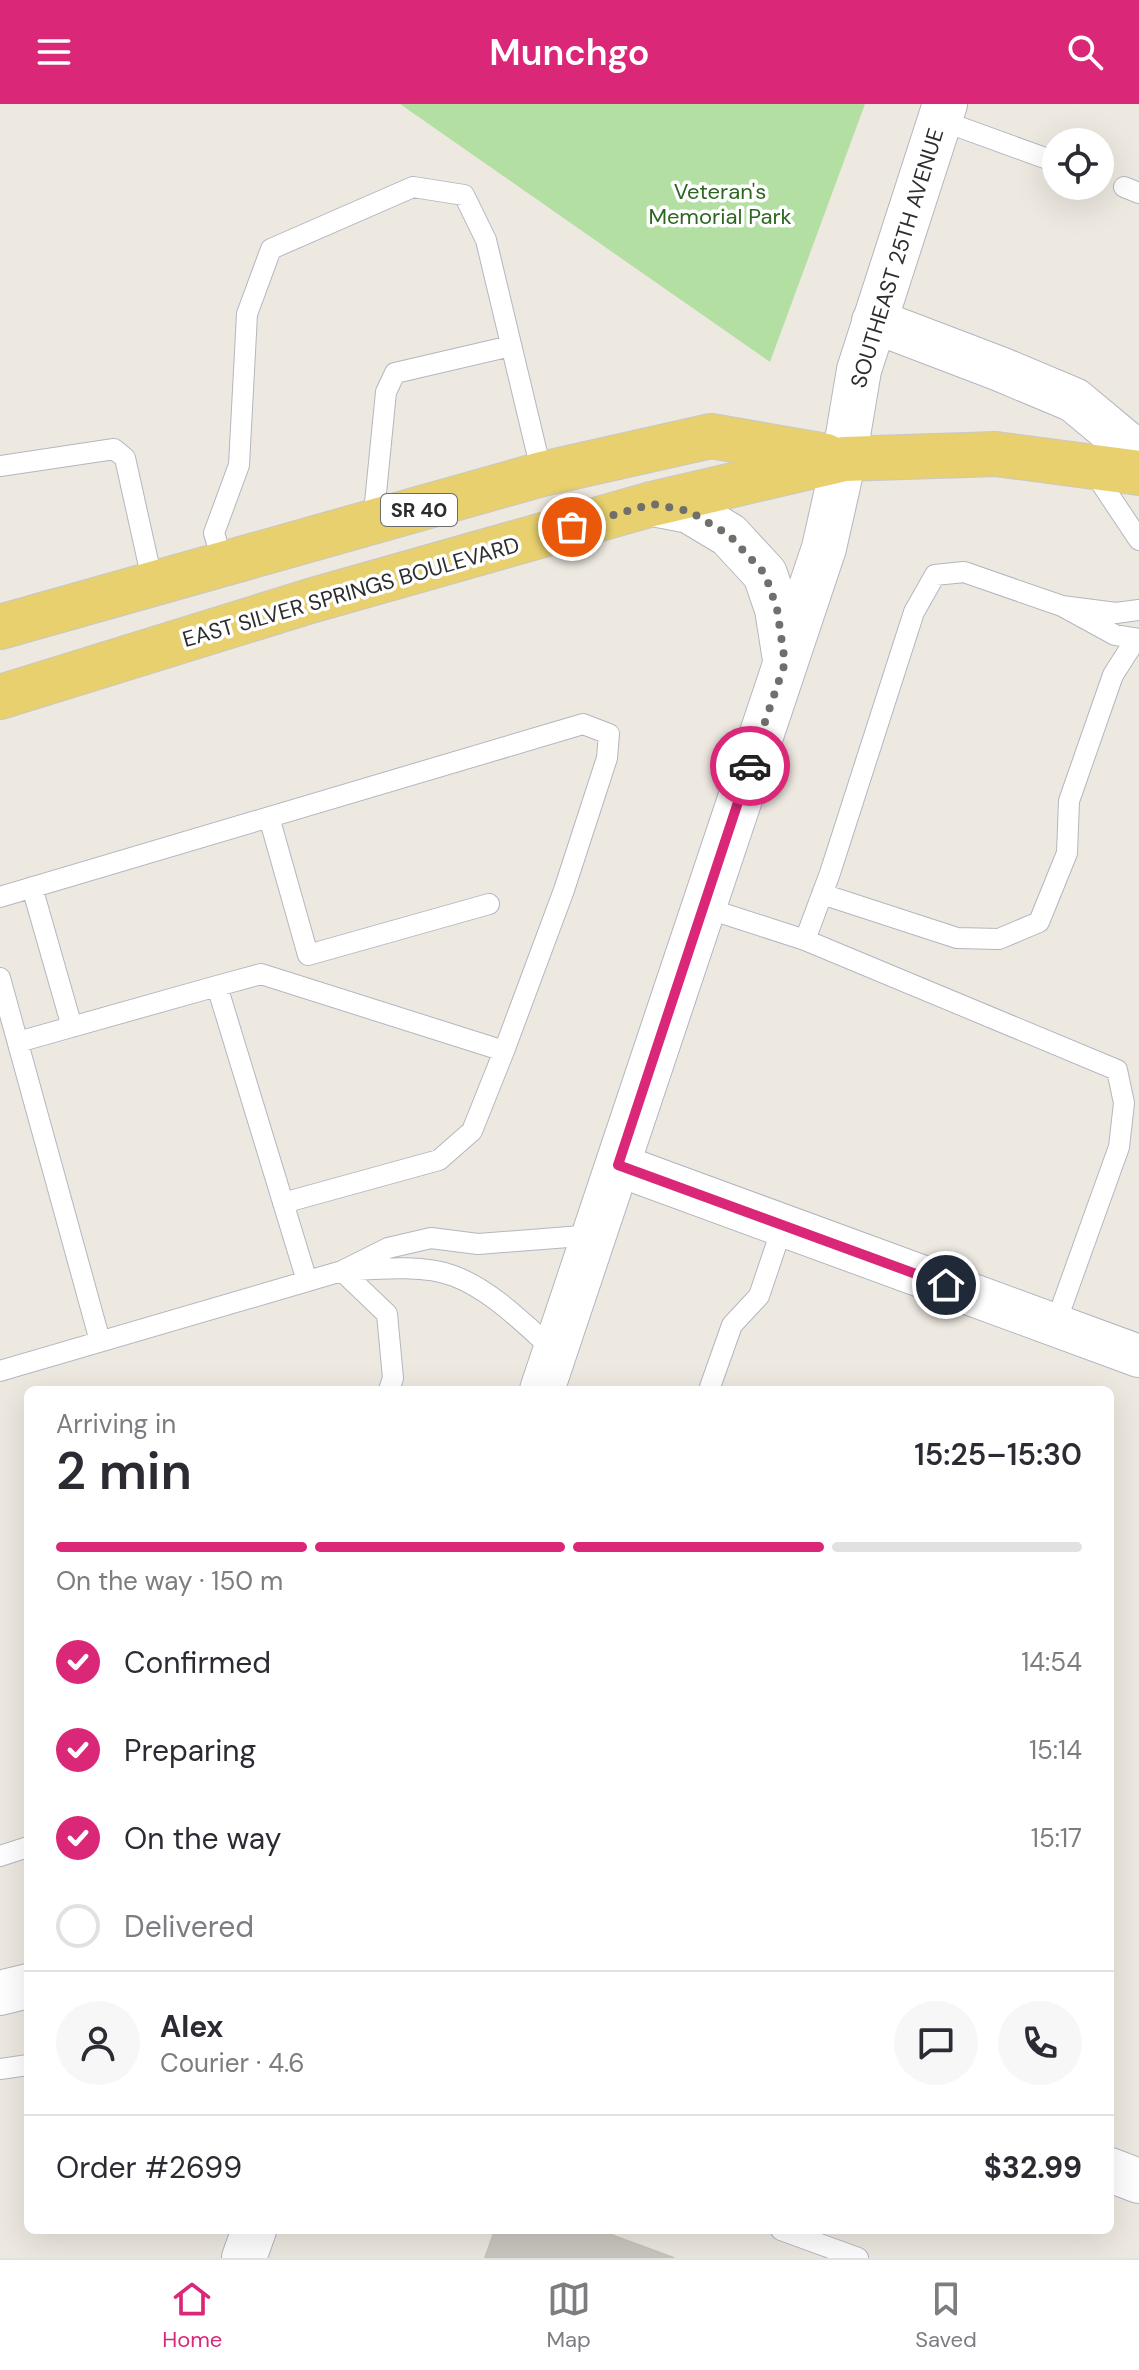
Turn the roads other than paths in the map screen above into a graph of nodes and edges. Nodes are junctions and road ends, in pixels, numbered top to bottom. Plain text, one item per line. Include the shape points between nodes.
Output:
1 (943, 112) edge
2 (1042, 156) edge
3 (874, 321) junction
4 (511, 346) junction
5 (1139, 454) edge
6 (844, 459) junction
7 (1089, 465) junction
8 (0, 466) edge
9 (1139, 473) edge
10 (542, 474) junction
11 (652, 504) junction
12 (373, 523) junction
13 (1139, 540) edge
14 (223, 563) junction
15 (153, 584) junction
16 (1062, 606) junction
17 (1139, 610) edge
18 (0, 627) edge
19 (1137, 639) edge
20 (785, 663) junction
21 (0, 697) edge
22 (269, 817) junction
23 (32, 887) junction
24 (822, 894) junction
25 (0, 897) edge
26 (489, 904) dead end
27 (703, 907) junction
28 (805, 940) junction
29 (308, 955) junction
30 (0, 978) edge
31 (293, 985) junction
32 (217, 986) junction
33 (72, 1027) junction
34 (18, 1042) junction
35 (504, 1051) junction
36 (1129, 1150) edge
37 (618, 1165) junction
38 (283, 1203) junction
39 (783, 1225) junction
40 (594, 1235) junction
41 (342, 1271) junction
42 (307, 1281) junction
43 (1055, 1325) junction
44 (100, 1341) junction
45 (1139, 1356) edge
46 (0, 1371) edge
47 (549, 1379) edge
48 (390, 1386) edge
49 (710, 1386) edge
50 (24, 1848) edge
51 (0, 1856) edge
52 (24, 1987) edge
53 (0, 1993) edge
54 (24, 2066) edge
55 (0, 2069) edge
56 (1114, 2172) edge
57 (1139, 2181) edge
58 (253, 2234) edge
59 (791, 2234) edge
60 (813, 2243) edge
61 (244, 2258) edge
62 (858, 2258) edge

1 - 2 lane
1 - 3 main road, SOUTHEAST 25TH AVENUE
3 - 5 main road via 1074,400
3 - 6 main road, SOUTHEAST 25TH AVENUE via 859,370
4 - 10 lane
4 - 12 lane via 395,373 386,392
4 - 14 lane via 486,240 464,195 413,187 271,249 247,314 239,465 214,533
6 - 7 main road, EAST SILVER SPRINGS BOULEVARD / SR 40 via 996,454
6 - 10 main road, EAST SILVER SPRINGS BOULEVARD / SR 40 via 711,436
6 - 11 main road, EAST SILVER SPRINGS BOULEVARD / SR 40
6 - 20 main road, SOUTHEAST 25TH AVENUE via 824,548
7 - 9 main road, EAST SILVER SPRINGS BOULEVARD / SR 40
7 - 13 lane
8 - 15 lane via 114,449 125,458
10 - 12 main road, EAST SILVER SPRINGS BOULEVARD / SR 40
11 - 20 main road via 689,511 729,535 765,574 777,609
11 - 21 main road, EAST SILVER SPRINGS BOULEVARD / SR 40 via 310,601
12 - 14 main road, EAST SILVER SPRINGS BOULEVARD / SR 40
14 - 15 main road, EAST SILVER SPRINGS BOULEVARD / SR 40
15 - 18 main road, EAST SILVER SPRINGS BOULEVARD / SR 40
16 - 17 lane via 1116,613
16 - 19 lane via 1115,635
16 - 24 lane via 964,572 935,575 914,612
19 - 24 lane via 1113,675 1069,801 1067,853 1039,922 999,939 957,938
20 - 27 main road, SOUTHEAST 25TH AVENUE
22 - 23 lane
22 - 29 lane
22 - 35 lane via 583,724 609,734 607,758 564,890
23 - 25 lane
23 - 33 lane
24 - 28 lane
26 - 29 lane
27 - 28 lane
27 - 37 main road, SOUTHEAST 25TH AVENUE
28 - 36 lane via 1117,1070
29 - 31 lane
30 - 34 lane
31 - 32 lane via 261,974
31 - 35 lane
32 - 33 lane
32 - 38 lane
33 - 34 lane
34 - 44 lane
35 - 38 lane via 472,1131 439,1160
36 - 43 lane
37 - 39 street
37 - 40 main road, SOUTHEAST 25TH AVENUE
38 - 42 lane
39 - 43 street
39 - 49 lane via 759,1296 732,1325
40 - 41 lane via 478,1244 431,1238 388,1248
40 - 47 main road, SOUTHEAST 25TH AVENUE
41 - 42 lane
41 - 47 lane via 412,1269 454,1276 494,1299
41 - 48 lane via 387,1314
42 - 44 lane
43 - 45 street
44 - 46 lane
50 - 51 lane
52 - 53 main road
54 - 55 lane
56 - 57 main road
58 - 61 main road
59 - 60 lane
60 - 62 lane

